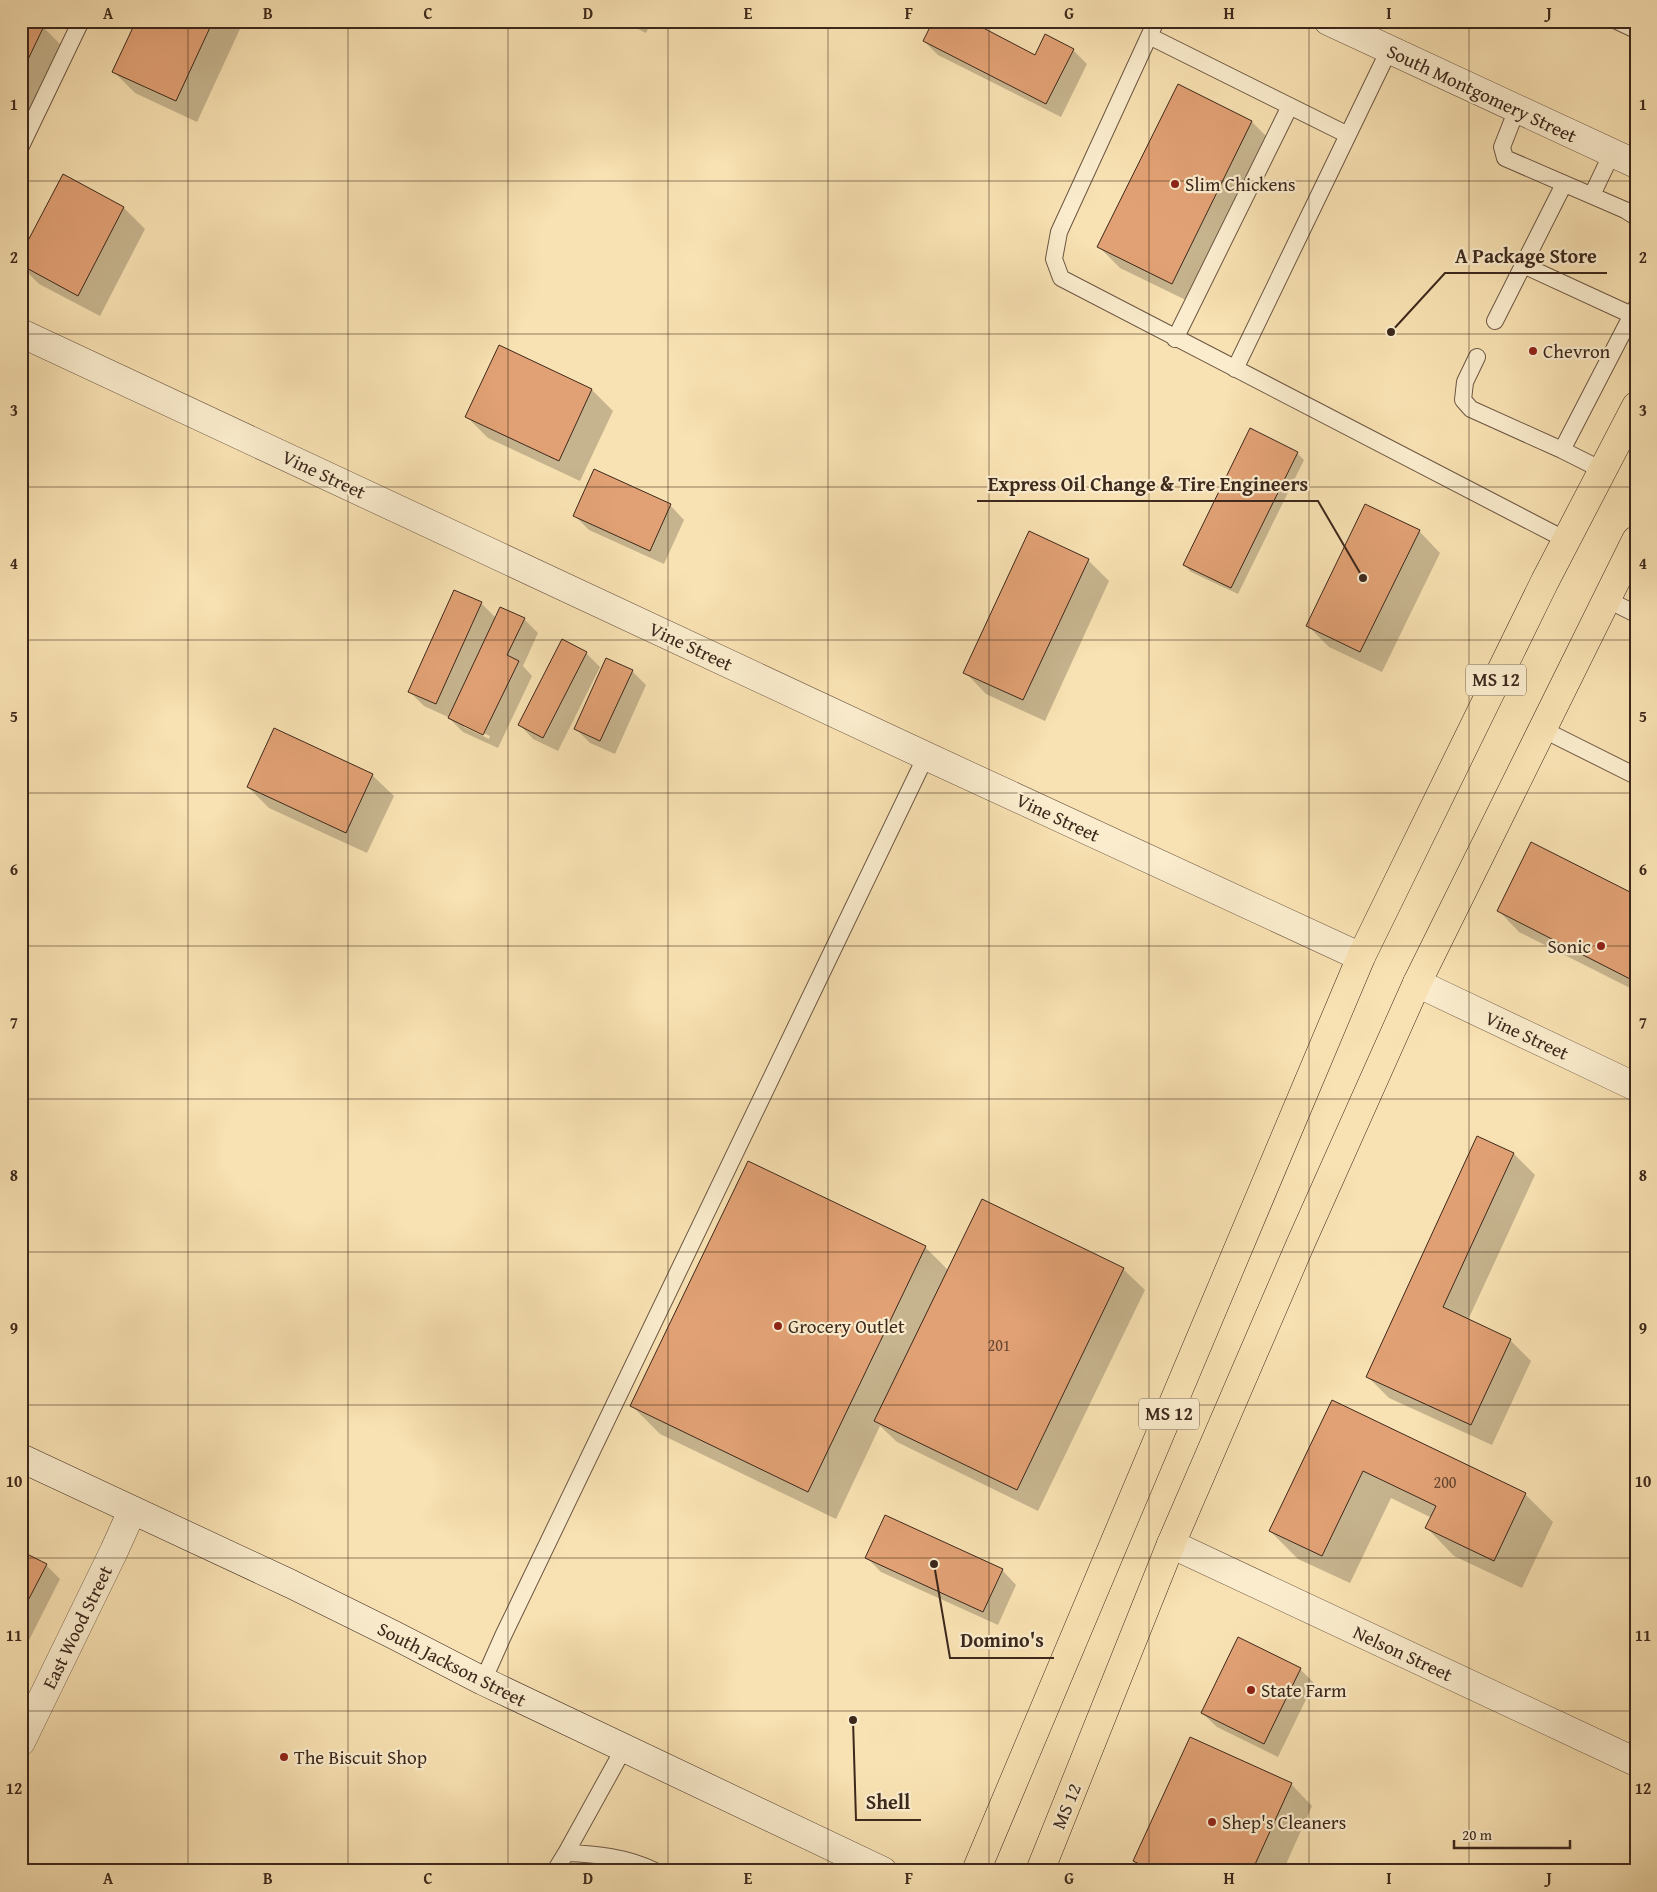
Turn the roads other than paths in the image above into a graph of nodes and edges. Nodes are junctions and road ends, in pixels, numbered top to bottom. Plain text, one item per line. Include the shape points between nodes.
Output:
1 (81, 21) edge
2 (1328, 21) edge
3 (1617, 21) edge
4 (1152, 29) edge
5 (1636, 30) edge
6 (1389, 50) junction
7 (1290, 106) junction
8 (1517, 109) junction
9 (1348, 135) junction
10 (21, 146) edge
11 (1624, 158) edge
12 (1564, 184) junction
13 (1592, 195) junction
14 (1636, 217) edge
15 (1523, 265) junction
16 (1634, 313) edge
17 (1495, 321) dead end
18 (21, 333) edge
19 (1175, 339) junction
20 (1477, 357) dead end
21 (1235, 369) junction
22 (1636, 406) edge
23 (1562, 450) junction
24 (1602, 470) junction
25 (1566, 540) junction
26 (1636, 540) edge
27 (1606, 599) junction
28 (1636, 614) edge
29 (1542, 729) junction
30 (926, 756) junction
31 (1636, 776) edge
32 (1362, 957) junction
33 (1417, 983) junction
34 (1636, 1087) edge
35 (21, 1458) edge
36 (132, 1511) junction
37 (1171, 1544) junction
38 (483, 1681) junction
39 (21, 1742) edge
40 (624, 1748) junction
41 (1636, 1762) edge
42 (566, 1853) junction
43 (555, 1871) edge
44 (655, 1871) edge
45 (883, 1871) edge
46 (976, 1871) edge
47 (1040, 1871) edge

1 - 10 lane
2 - 6 street, South Montgomery Street
3 - 5 lane
4 - 7 lane
4 - 19 lane via 1059,232 1054,259 1061,278
6 - 8 street, South Montgomery Street
6 - 9 lane
7 - 9 lane
7 - 19 lane
8 - 11 street, South Montgomery Street
8 - 12 lane via 1502,147 1505,158
9 - 21 lane
11 - 13 lane
12 - 13 lane
12 - 15 lane
13 - 14 lane
15 - 16 lane
15 - 17 lane
16 - 23 lane
18 - 30 street, Vine Street
19 - 21 lane
20 - 23 lane via 1465,382 1463,400 1471,409
21 - 25 lane
22 - 24 main road, MS 12
23 - 24 lane
24 - 25 main road, MS 12
25 - 32 main road, MS 12
26 - 27 main road, MS 12 / MS 12
27 - 28 lane
27 - 29 main road, MS 12 / MS 12
29 - 31 lane
29 - 33 main road, MS 12 / MS 12
30 - 32 street, Vine Street
30 - 38 lane
32 - 46 main road, MS 12
33 - 34 street, Vine Street
33 - 37 main road, MS 12 / MS 12
35 - 36 street, South Jackson Street
36 - 38 street, South Jackson Street via 308,1592
36 - 39 street, East Wood Street
37 - 41 street, Nelson Street
37 - 47 main road, MS 12 / MS 12
38 - 40 street, South Jackson Street
40 - 42 lane
40 - 45 street, South Jackson Street
42 - 43 lane
42 - 44 lane via 594,1854 640,1863

